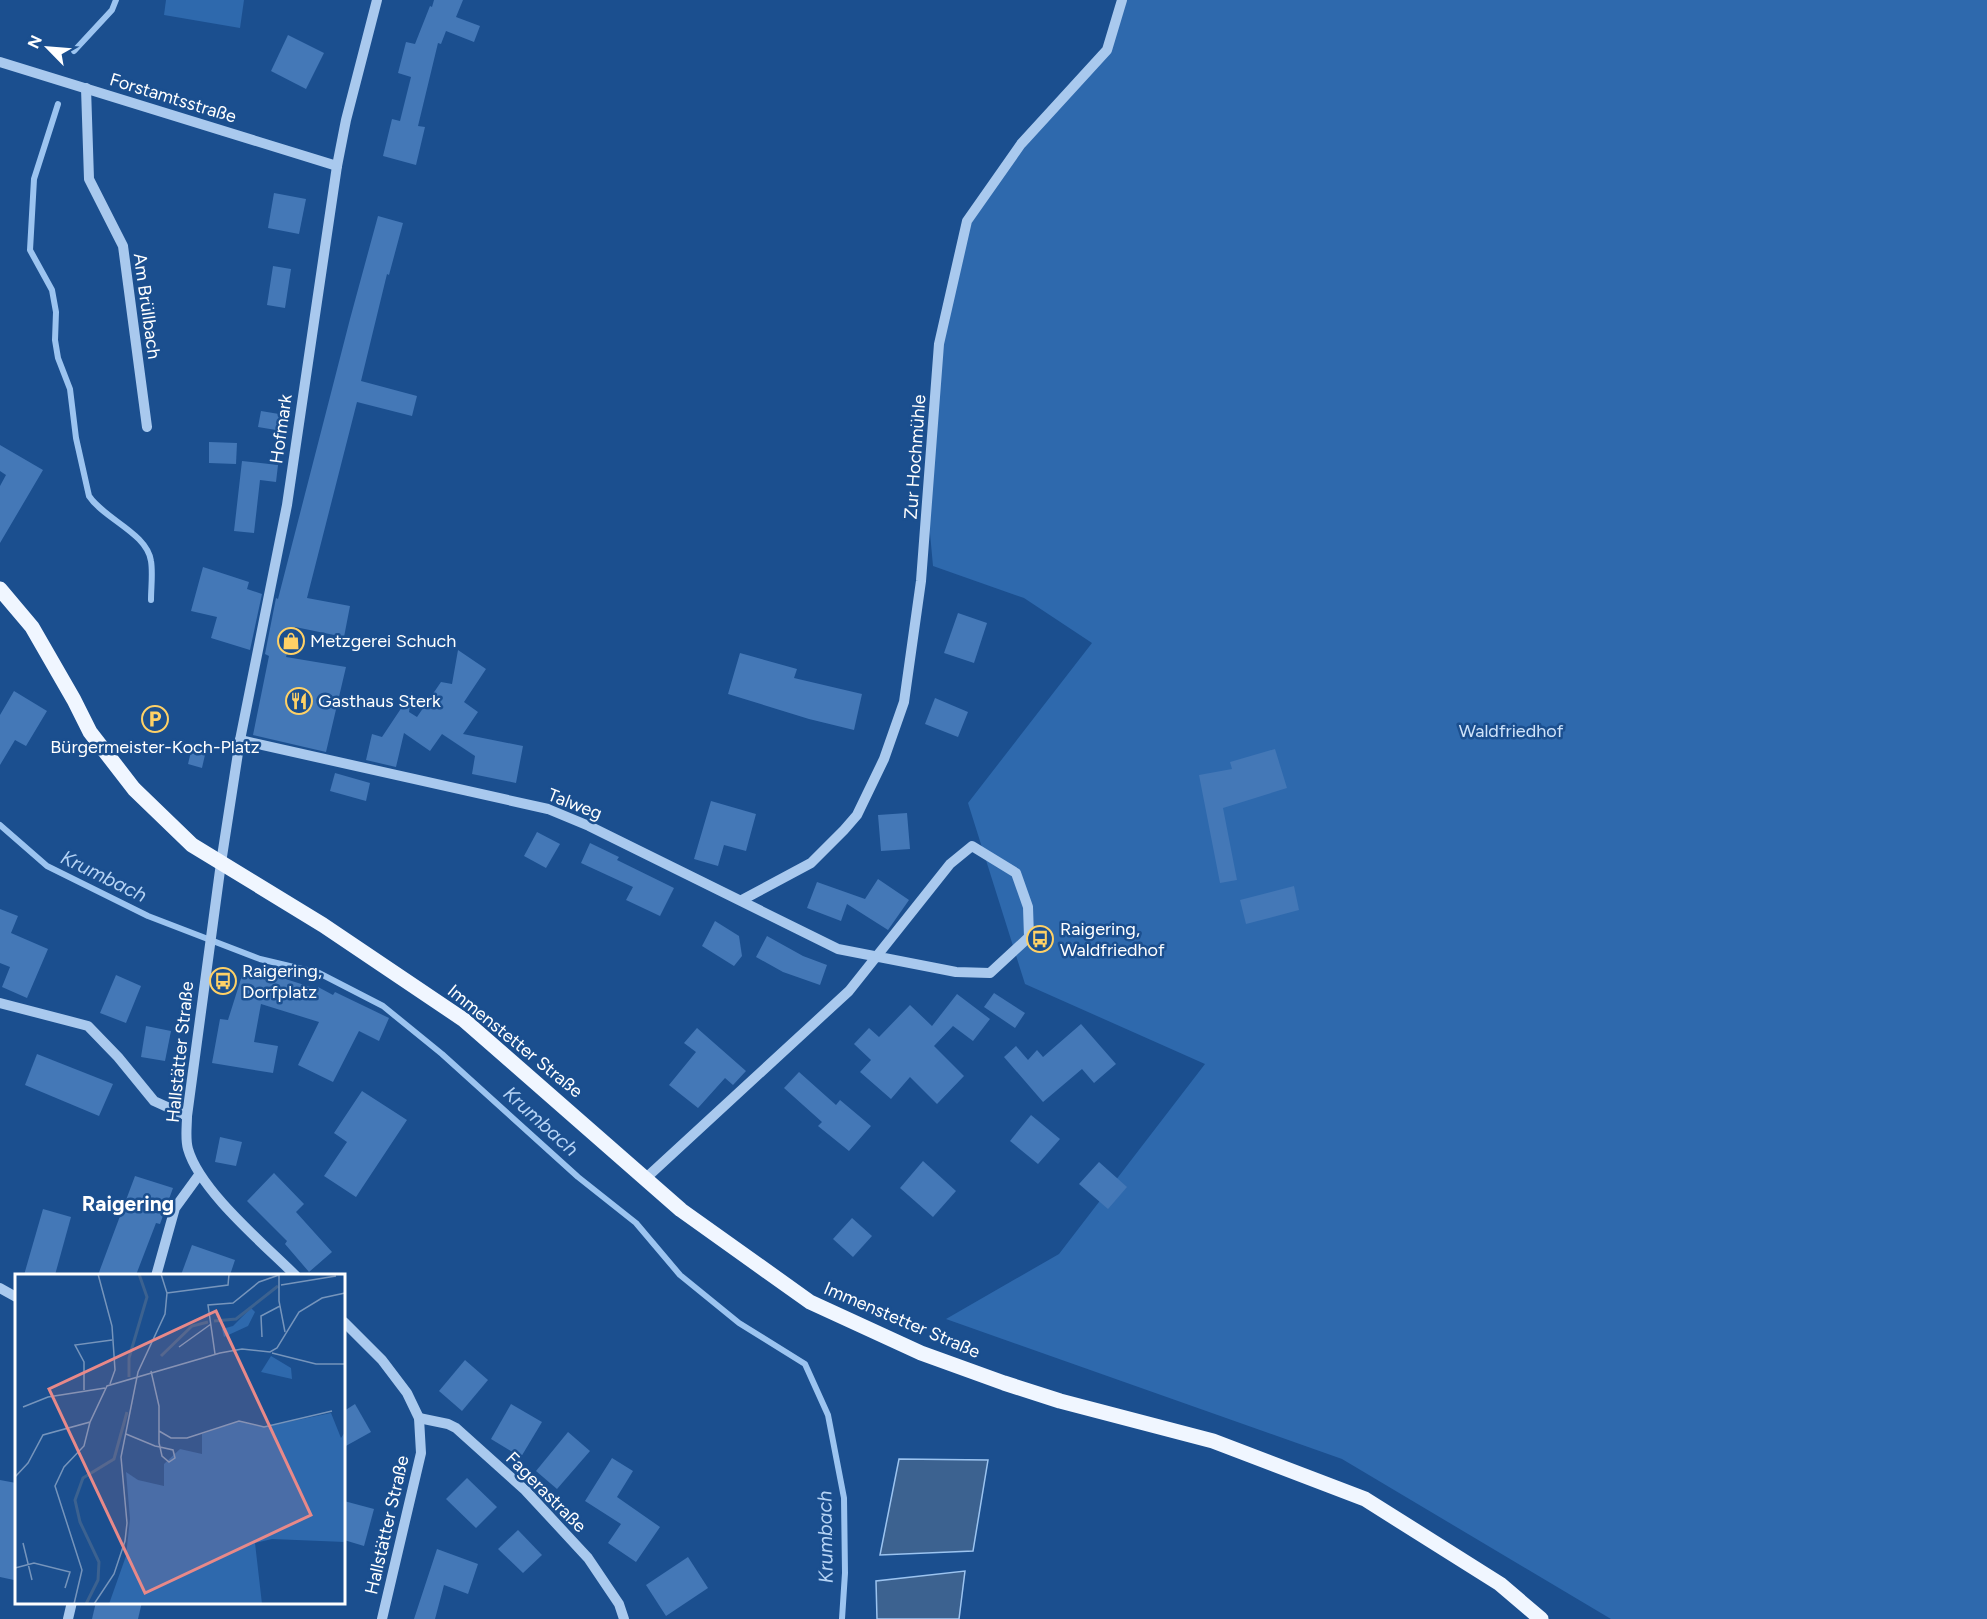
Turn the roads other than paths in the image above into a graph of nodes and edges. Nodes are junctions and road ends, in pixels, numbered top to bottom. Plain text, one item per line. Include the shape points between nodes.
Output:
1 (377, 0) edge
2 (1122, 0) edge
3 (0, 62) edge
4 (86, 88) junction
5 (337, 166) junction
6 (147, 427) dead end
7 (0, 589) edge
8 (240, 740) junction
9 (221, 863) junction
10 (742, 900) junction
11 (877, 956) junction
12 (0, 1003) edge
13 (187, 1116) junction
14 (199, 1175) junction
15 (646, 1178) junction
16 (156, 1274) edge
17 (295, 1274) edge
18 (0, 1288) edge
19 (15, 1296) edge
20 (345, 1323) edge
21 (419, 1418) junction
22 (72, 1604) edge
23 (68, 1619) edge
24 (382, 1619) edge
25 (624, 1619) edge
26 (1541, 1619) edge

1 - 5 street, Hofmark
2 - 10 street, Zur Hochmühle via 1107,50 1021,144 968,221 939,344 921,581 904,702 884,759 856,815 811,863
3 - 4 street, Forstamtsstraße
4 - 5 street, Forstamtsstraße
4 - 6 street, Am Brüllbach via 89,179 123,246
5 - 8 street, Hofmark via 288,493
7 - 9 main road, Immenstetter Straße via 32,627 90,732 134,789 192,845
8 - 9 street, Hofmark
8 - 10 street, Talweg via 548,808
9 - 13 street, Hallstätter Straße
9 - 15 main road, Immenstetter Straße via 323,925 464,1020
10 - 11 street, Talweg via 838,949
11 - 11 street, Talweg via 950,864 972,846 1016,873 1028,907 1029,936 990,973 957,972
11 - 15 street via 849,991
12 - 13 street via 88,1026 154,1101
13 - 14 street, Hallstätter Straße via 187,1148
14 - 16 street via 175,1208
14 - 17 street, Hallstätter Straße via 220,1201
15 - 26 main road, Immenstetter Straße via 681,1210 810,1302 921,1353 1060,1401 1213,1441 1365,1499 1500,1584
18 - 19 street
20 - 21 street, Hallstätter Straße via 382,1360 407,1393
21 - 24 street, Hallstätter Straße via 421,1453
21 - 25 street, Fagerastraße via 456,1428 525,1490 588,1558 619,1604
22 - 23 street

